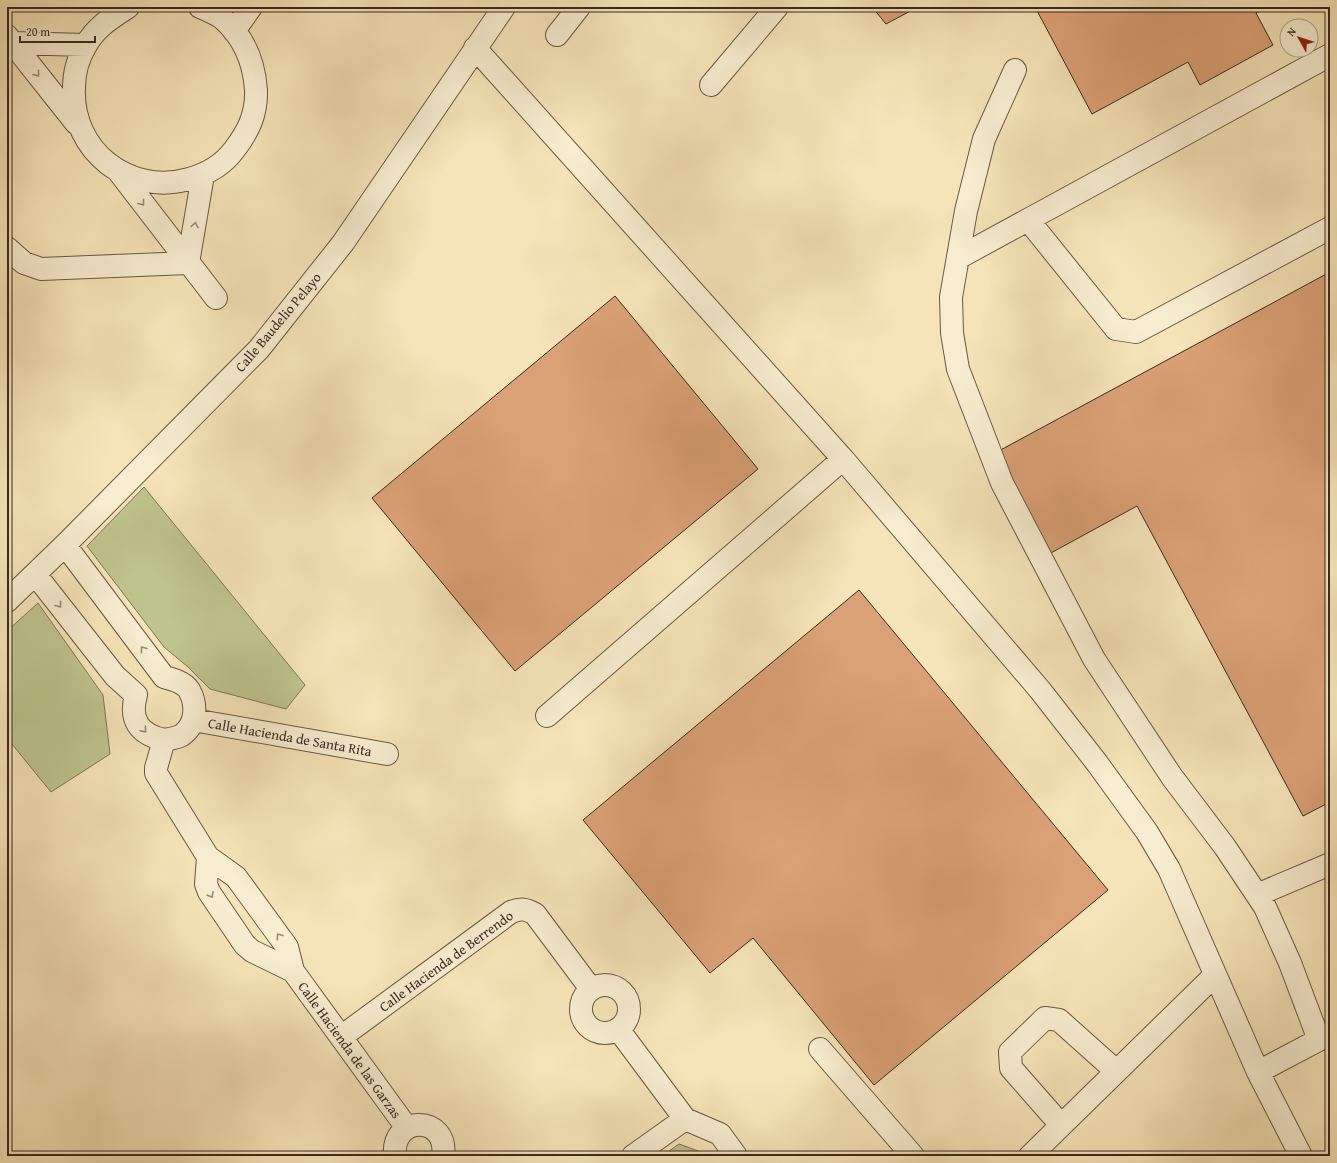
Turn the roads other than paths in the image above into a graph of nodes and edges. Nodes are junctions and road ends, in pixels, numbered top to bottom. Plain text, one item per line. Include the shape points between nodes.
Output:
1 (128, 7) edge
2 (251, 7) edge
3 (504, 7) edge
4 (578, 7) edge
5 (778, 7) edge
6 (204, 8) edge
7 (234, 31) junction
8 (557, 35) dead end
9 (85, 45) junction
10 (9, 46) edge
11 (475, 48) junction
12 (1330, 55) edge
13 (1015, 70) dead end
14 (711, 85) dead end
15 (81, 130) junction
16 (119, 172) junction
17 (203, 175) junction
18 (1029, 221) junction
19 (1330, 228) edge
20 (7, 248) edge
21 (958, 258) junction
22 (188, 263) junction
23 (216, 298) dead end
24 (843, 459) junction
25 (65, 545) junction
26 (35, 574) junction
27 (7, 601) edge
28 (164, 677) junction
29 (136, 695) junction
30 (547, 716) dead end
31 (193, 720) junction
32 (164, 740) junction
33 (387, 754) dead end
34 (208, 857) junction
35 (1330, 864) edge
36 (1257, 895) junction
37 (293, 971) junction
38 (1214, 975) junction
39 (591, 989) junction
40 (618, 1029) junction
41 (340, 1037) junction
42 (1324, 1037) edge
43 (820, 1049) dead end
44 (1116, 1071) junction
45 (1258, 1072) junction
46 (685, 1119) junction
47 (1061, 1125) junction
48 (407, 1128) junction
49 (395, 1156) edge
50 (442, 1156) edge
51 (633, 1156) edge
52 (736, 1156) edge
53 (913, 1156) edge
54 (1030, 1156) edge
55 (1301, 1156) edge

1 - 9 street via 103,23
2 - 7 street
3 - 11 street, Calle Baudelio Pelayo
4 - 8 street
5 - 14 street
6 - 7 street via 221,18
7 - 17 street via 243,42 255,71 256,103 247,134 227,159
9 - 10 street
9 - 15 street via 74,73 73,102
10 -> 15 street
11 - 24 street
11 - 25 street, Calle Baudelio Pelayo via 343,242 259,349
12 - 18 street
13 - 21 street via 984,139 966,211
15 - 16 street via 96,154
16 - 17 street via 146,182 175,183
16 -> 22 street
22 -> 17 street
18 - 19 street via 1116,329 1130,332 1136,332
18 - 21 street
20 - 22 street via 24,263 41,268
21 - 36 street via 951,297 952,333 958,369 1002,483 1094,660 1172,777 1225,847
22 - 23 street
24 - 30 street
24 - 38 street via 1040,690 1147,832 1169,869
25 - 26 street, Calle Baudelio Pelayo
28 -> 25 street
26 - 27 street, Calle Baudelio Pelayo
26 -> 29 street via 115,676
28 - 29 street via 142,686
28 - 31 street via 175,679 188,689 195,710
29 -> 32 street via 132,708 134,719 149,736
31 - 32 street, Calle Hacienda de Santa Rita via 182,735
31 - 33 street, Calle Hacienda de Santa Rita
32 - 34 street, Calle Hacienda de las Garzas via 156,773
37 -> 34 street, Calle Hacienda de las Garzas via 287,947 236,877
34 -> 37 street, Calle Hacienda de las Garzas via 206,884 209,892 245,945
35 - 36 street
36 - 42 street via 1265,907
37 - 41 street, Calle Hacienda de las Garzas
38 - 44 street
38 - 45 street
39 - 40 street via 581,1004 581,1014 585,1023 602,1033
39 - 40 street via 608,985 620,990 626,997 629,1005 628,1014 624,1025
39 - 41 street, Calle Hacienda de Berrendo via 535,914 520,909 511,912
40 - 46 street
41 - 48 street, Calle Hacienda de las Garzas
42 - 45 street
43 - 53 street
44 - 47 street
44 - 47 street via 1059,1020 1045,1018 1010,1052 1011,1068
45 - 55 street
46 - 51 street
46 - 52 street via 720,1134
47 - 54 street
48 - 49 street via 396,1138
48 - 50 street via 419,1124 435,1130 442,1140

